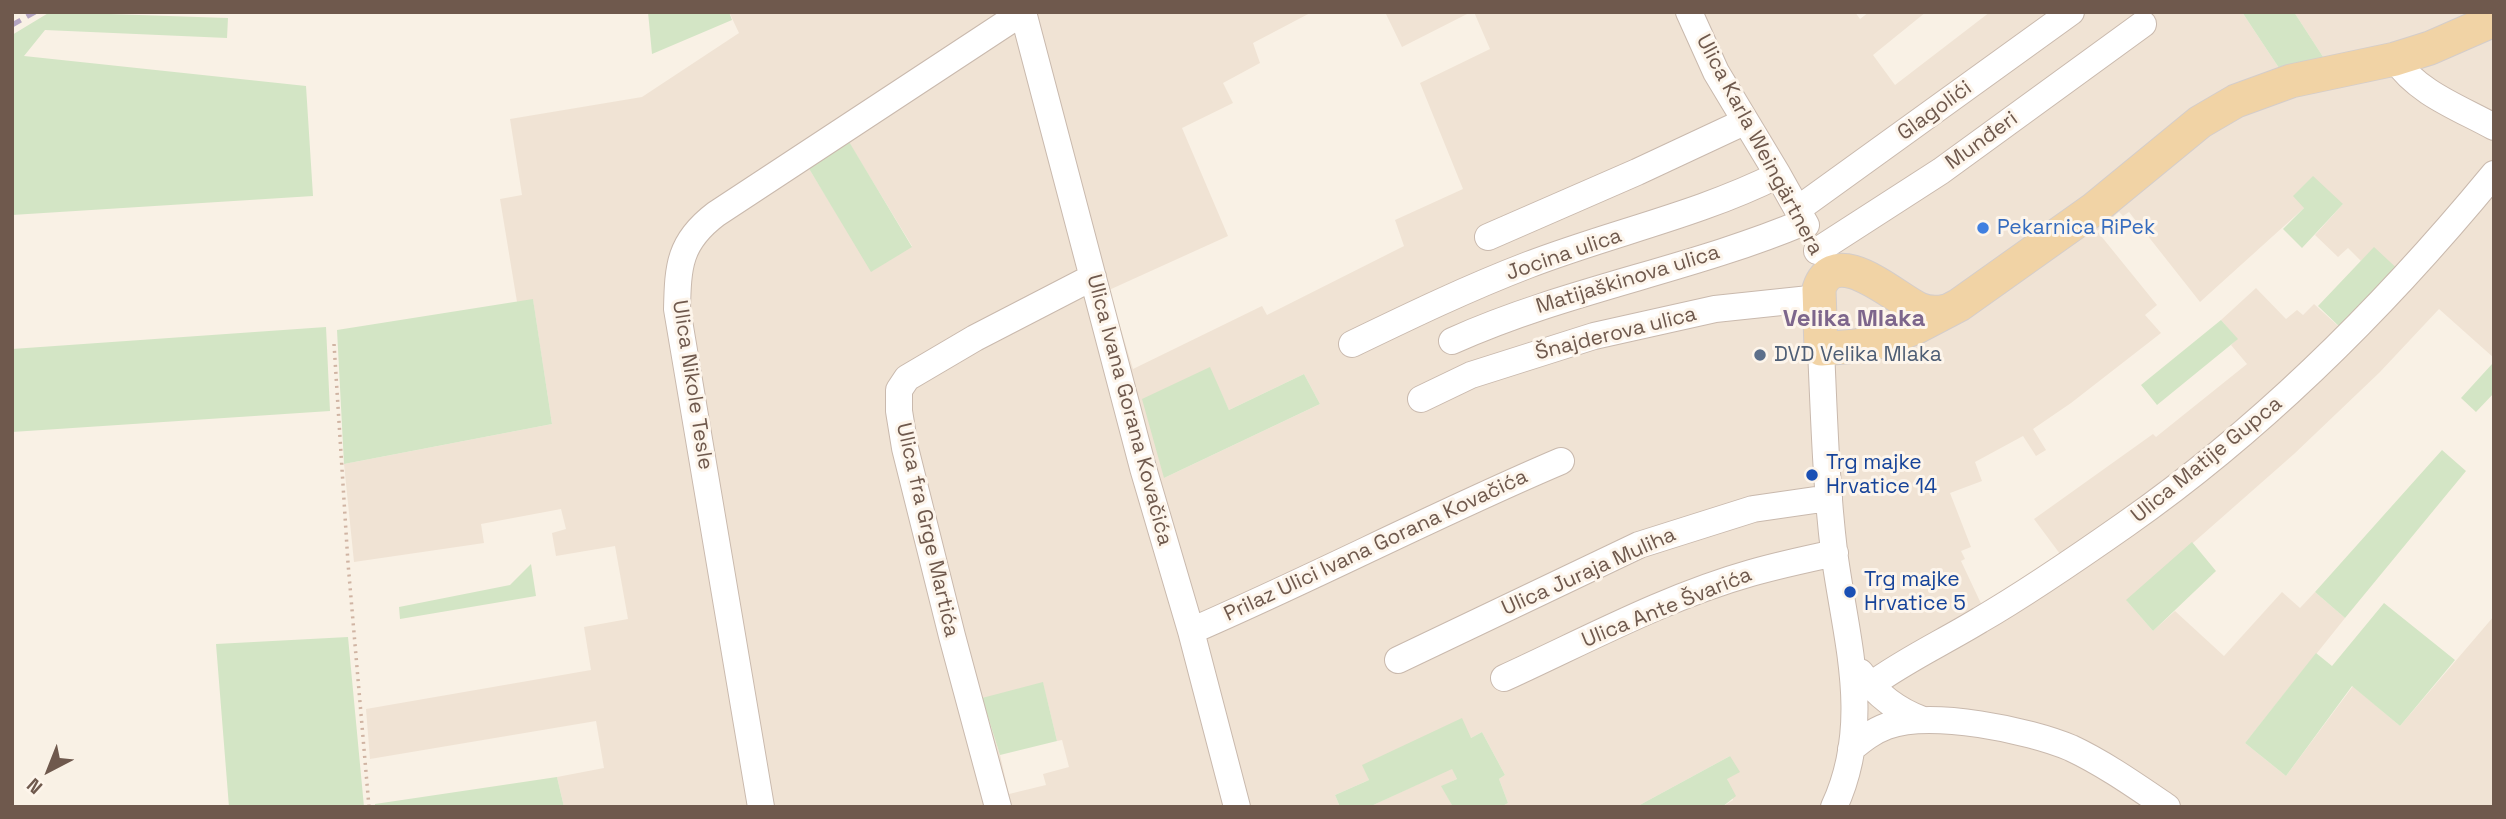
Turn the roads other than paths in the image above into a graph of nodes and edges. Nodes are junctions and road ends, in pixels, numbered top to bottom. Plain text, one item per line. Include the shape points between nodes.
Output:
1 (1023, 12) edge
2 (1689, 12) edge
3 (2071, 12) edge
4 (2494, 20) edge
5 (2143, 24) dead end
6 (2395, 59) junction
7 (1744, 122) junction
8 (2494, 127) edge
9 (1778, 174) junction
10 (2494, 174) edge
11 (1801, 216) junction
12 (1488, 237) dead end
13 (1822, 275) junction
14 (1093, 277) junction
15 (1946, 311) junction
16 (1452, 341) dead end
17 (1353, 344) dead end
18 (1821, 349) junction
19 (1421, 400) dead end
20 (1561, 461) dead end
21 (1829, 498) junction
22 (1835, 553) junction
23 (1191, 631) junction
24 (1398, 660) dead end
25 (1853, 660) junction
26 (1504, 678) dead end
27 (1871, 685) junction
28 (1924, 721) junction
29 (1851, 749) junction
30 (1836, 804) edge
31 (761, 807) edge
32 (998, 807) edge
33 (1237, 807) edge
34 (2167, 807) edge

1 - 14 street, Ulica Ivana Gorana Kovačića
1 - 31 street, Ulica Nikole Tesle via 743,195 705,222 684,249 677,309
2 - 7 street, Ulica Karla Weingärtnera
3 - 11 street, Glagolići
4 - 6 main road
5 - 13 street, Munđeri via 1974,148 1832,243
6 - 8 street via 2422,87
6 - 15 main road via 2291,81 2218,110 2072,225
7 - 9 street, Ulica Karla Weingärtnera
7 - 12 street, Jocina ulica
9 - 11 street, Ulica Karla Weingärtnera
9 - 17 street, Jocina ulica via 1684,214 1528,265
10 - 27 street, Ulica Matije Gupca via 2364,320 2248,431 2128,523
11 - 13 street, Ulica Karla Weingärtnera
11 - 16 street, Matijaškinova ulica via 1710,255 1541,306
13 - 15 main road, Ulica Karla Weingärtnera via 1860,274 1920,310
13 - 18 main road
13 - 19 street, Šnajderova ulica via 1715,309 1594,336 1471,375
14 - 23 street, Ulica Ivana Gorana Kovačića
14 - 32 street, Ulica fra Grge Martića via 975,338 907,378 899,390 905,448
15 - 18 main road via 1882,341
18 - 21 street
20 - 23 street, Prilaz Ulici Ivana Gorana Kovačića
21 - 22 street
21 - 24 street, Ulica Juraja Muliha via 1754,509 1639,545
22 - 25 street
22 - 26 street, Ulica Ante Švarića via 1749,573 1690,595
23 - 33 street, Ulica Ivana Gorana Kovačića
25 - 27 street
25 - 29 street
27 - 28 street via 1907,714
28 - 29 street via 1887,726
28 - 34 street via 1991,727 2069,748 2107,766
29 - 30 street

